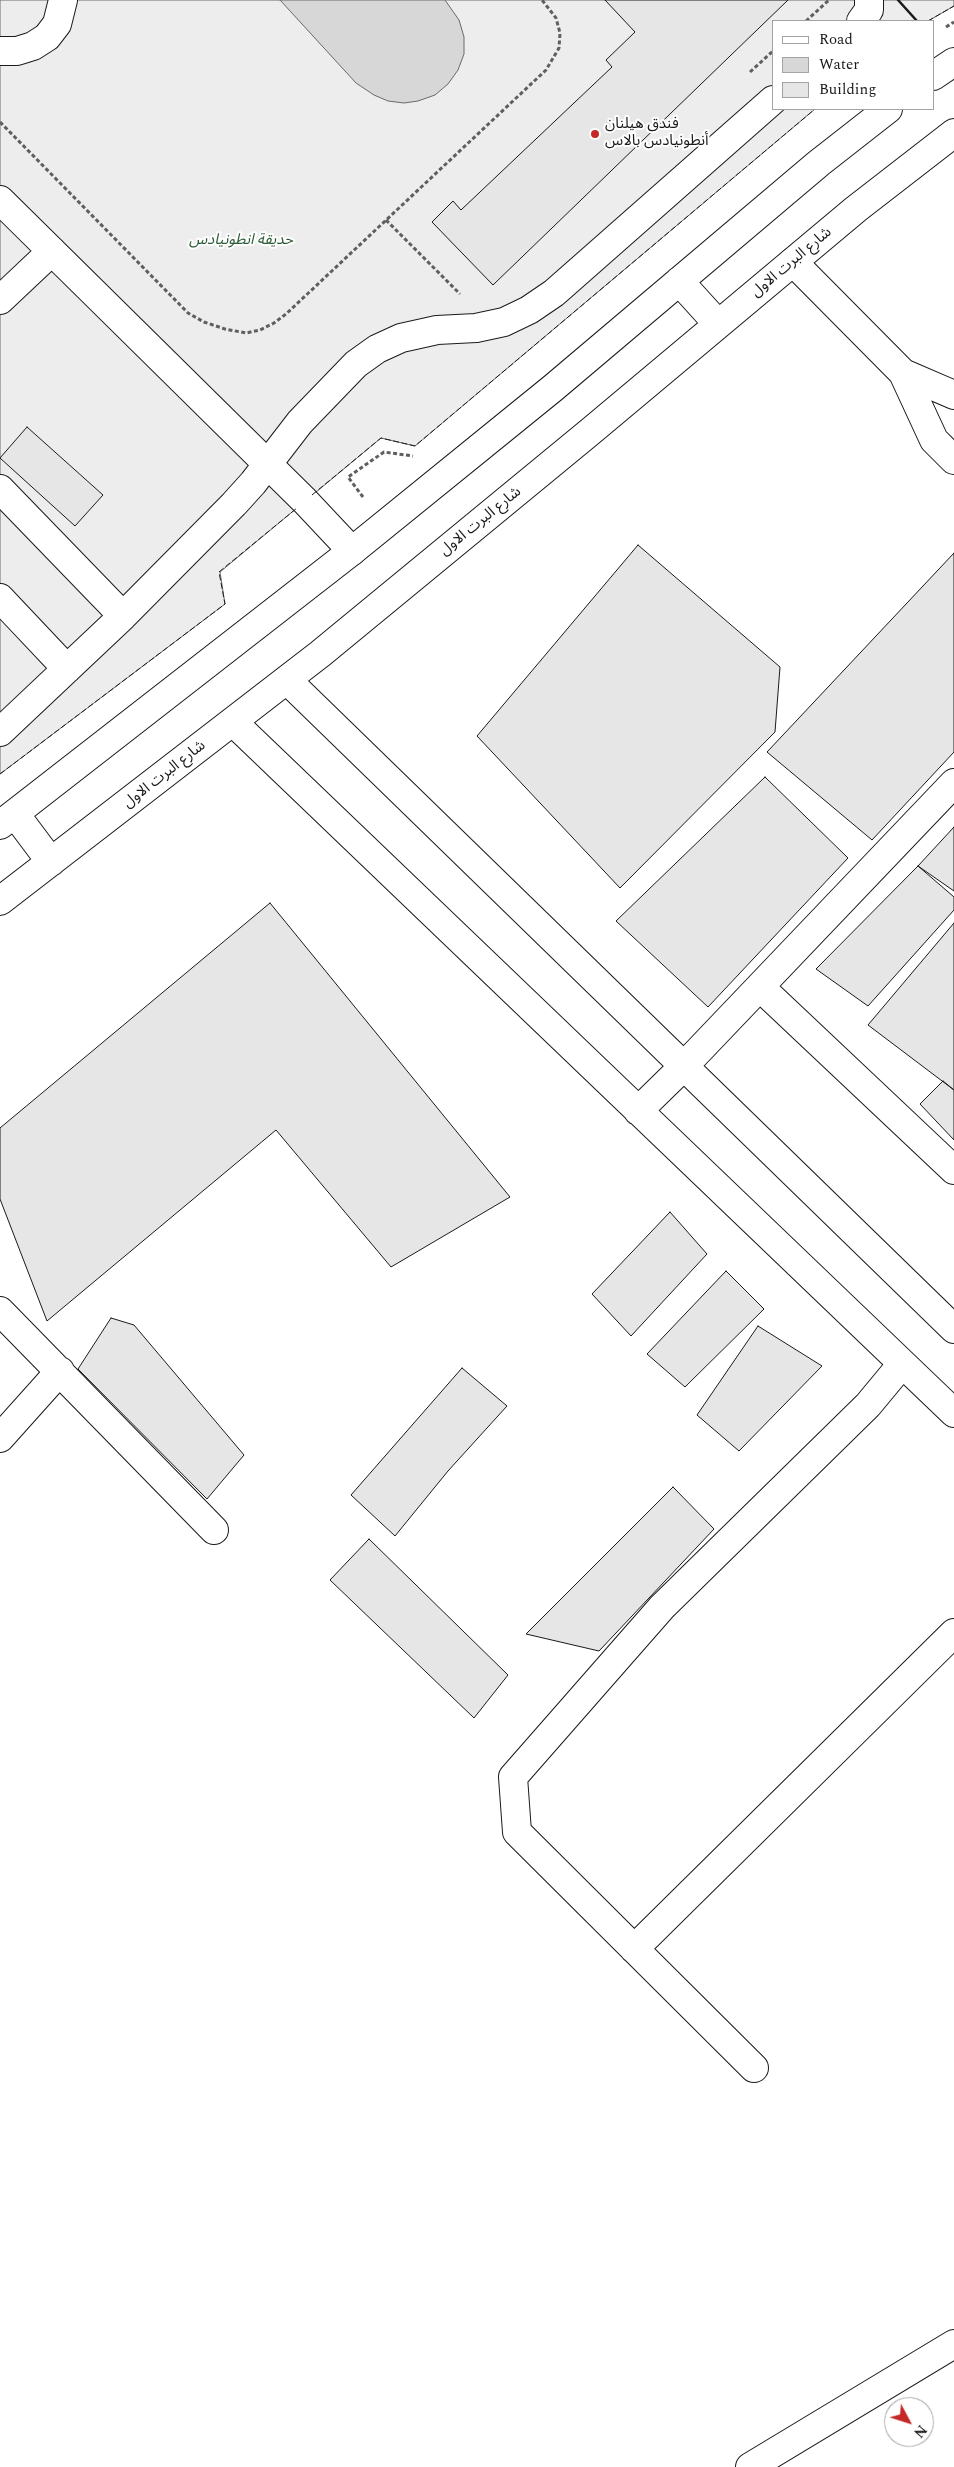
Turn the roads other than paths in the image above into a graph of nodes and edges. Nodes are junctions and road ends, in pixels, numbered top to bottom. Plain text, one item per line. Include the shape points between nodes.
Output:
1 (63, 0) edge
2 (869, 0) edge
3 (862, 20) edge
4 (0, 51) edge
5 (954, 62) edge
6 (934, 75) edge
7 (772, 101) edge
8 (887, 110) edge
9 (954, 133) edge
10 (0, 200) edge
11 (52, 251) junction
12 (793, 262) junction
13 (679, 281) junction
14 (0, 300) edge
15 (718, 324) junction
16 (903, 373) junction
17 (954, 395) edge
18 (954, 460) edge
19 (267, 464) junction
20 (0, 490) edge
21 (352, 551) junction
22 (0, 598) edge
23 (123, 616) junction
24 (67, 669) junction
25 (286, 680) junction
26 (233, 722) junction
27 (0, 732) edge
28 (954, 783) edge
29 (7, 819) edge
30 (51, 862) junction
31 (0, 901) edge
32 (760, 987) junction
33 (684, 1066) junction
34 (638, 1111) junction
35 (954, 1170) edge
36 (0, 1311) edge
37 (954, 1329) edge
38 (902, 1364) junction
39 (60, 1371) junction
40 (954, 1413) edge
41 (0, 1438) edge
42 (214, 1530) dead end
43 (954, 1633) edge
44 (634, 1949) junction
45 (754, 2068) dead end
46 (954, 2344) edge
47 (750, 2467) edge

1 - 4 main road via 57,24 47,37 17,51
2 - 3 main road via 868,10
5 - 6 main road
7 - 19 main road via 554,293 529,310 504,322 401,338 356,364 300,422
8 - 13 main road
9 - 12 main road, شارع البرت الاول via 856,208
10 - 11 main road
11 - 14 main road
11 - 19 main road
12 - 15 main road, شارع البرت الاول
12 - 16 main road
13 - 15 main road
13 - 21 main road via 554,388
15 - 25 main road, شارع البرت الاول
16 - 17 main road
16 - 18 main road via 934,440
19 - 21 main road
19 - 23 main road via 234,504
20 - 23 main road
21 - 29 main road
22 - 24 main road
23 - 24 main road
24 - 27 main road
25 - 26 main road, شارع البرت الاول
25 - 33 main road
26 - 30 main road, شارع البرت الاول
26 - 34 main road
28 - 32 main road
29 - 30 main road
30 - 31 main road, شارع البرت الاول
32 - 33 main road
32 - 35 main road
33 - 34 main road
33 - 37 main road
34 - 38 main road
36 - 39 main road
38 - 40 main road
38 - 44 main road via 868,1405 662,1607 513,1777 517,1832
39 - 41 main road
39 - 42 main road
43 - 44 main road
44 - 45 main road
46 - 47 main road

